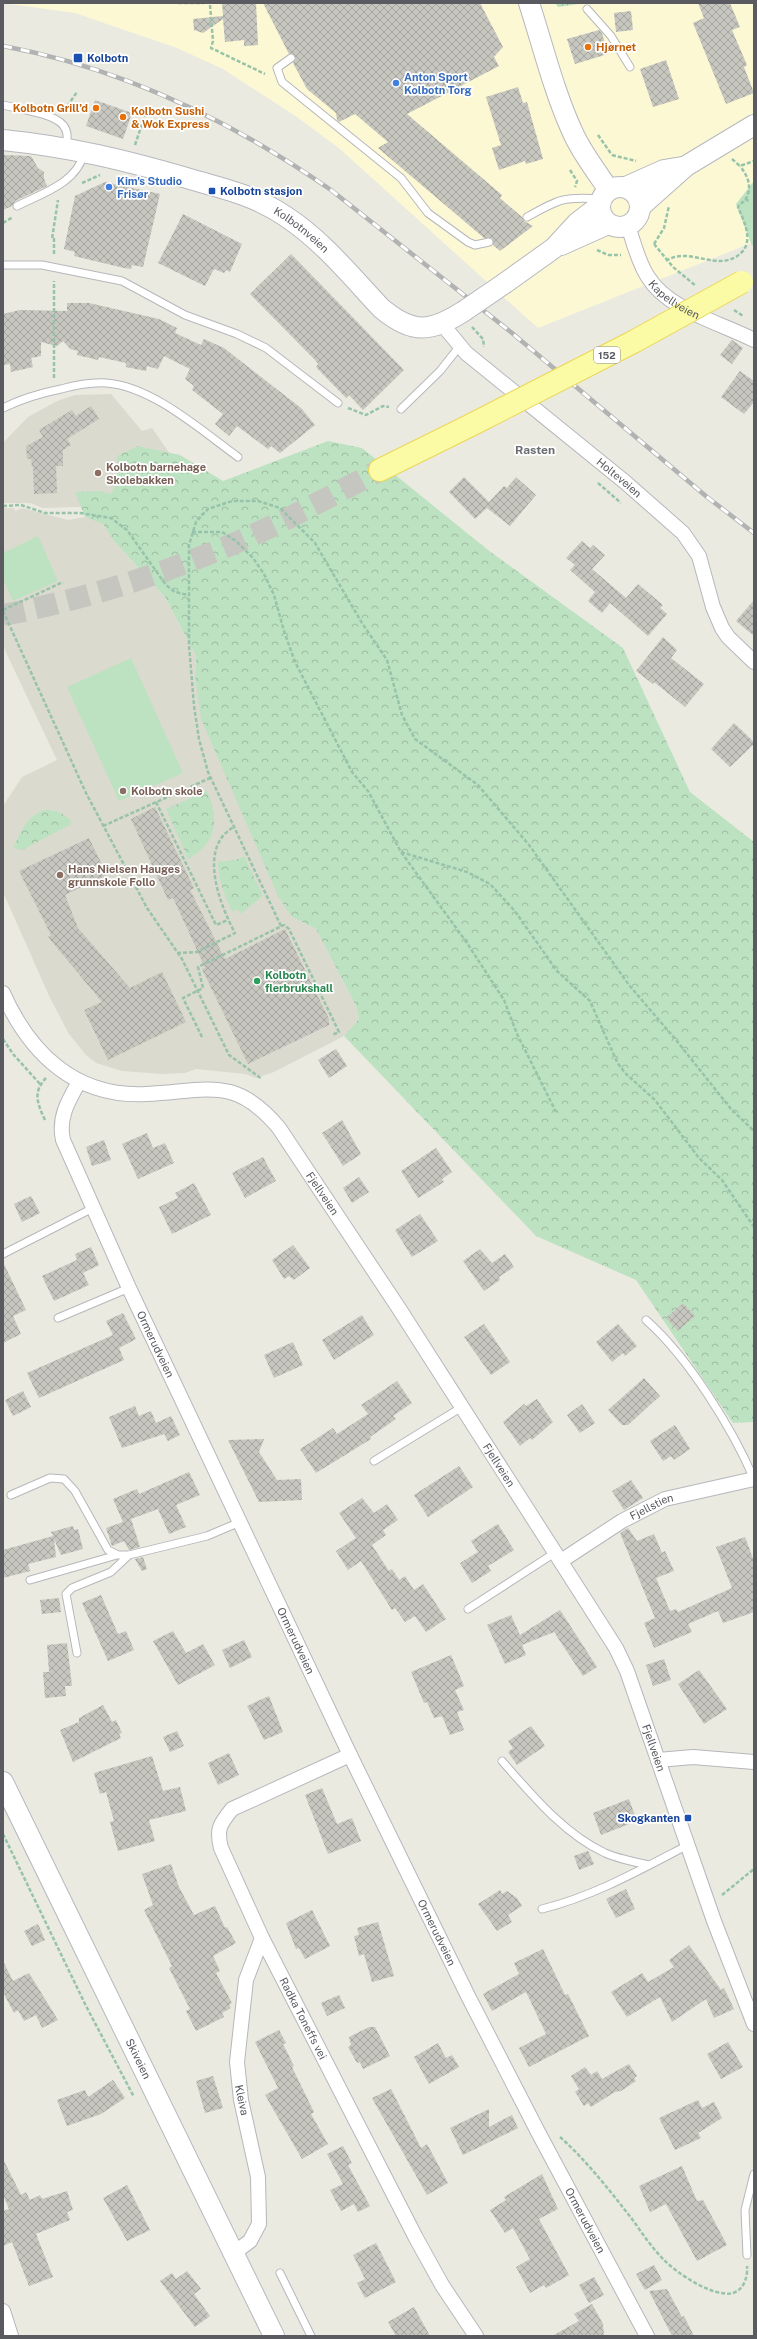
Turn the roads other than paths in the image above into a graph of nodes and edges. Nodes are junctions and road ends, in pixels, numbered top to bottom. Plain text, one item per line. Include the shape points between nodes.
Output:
1 (529, 3) edge
2 (588, 9) dead end
3 (291, 58) dead end
4 (630, 67) dead end
5 (3, 105) edge
6 (754, 126) edge
7 (3, 140) edge
8 (76, 149) junction
9 (686, 166) junction
10 (609, 195) junction
11 (18, 206) dead end
12 (640, 206) junction
13 (527, 217) dead end
14 (618, 225) junction
15 (489, 242) dead end
16 (554, 248) junction
17 (3, 265) edge
18 (748, 278) edge
19 (442, 324) junction
20 (754, 340) edge
21 (459, 347) junction
22 (338, 403) road end
23 (3, 408) edge
24 (401, 409) road end
25 (238, 457) dead end
26 (380, 470) tunnel mouth
27 (754, 662) edge
28 (3, 993) edge
29 (78, 1082) junction
30 (93, 1208) junction
31 (3, 1254) edge
32 (129, 1288) junction
33 (58, 1318) dead end
34 (646, 1320) dead end
35 (462, 1407) junction
36 (374, 1461) dead end
37 (754, 1479) edge
38 (10, 1495) dead end
39 (240, 1522) junction
40 (118, 1555) junction
41 (130, 1555) junction
42 (558, 1556) junction
43 (30, 1580) dead end
44 (468, 1609) dead end
45 (77, 1653) dead end
46 (350, 1755) junction
47 (658, 1760) junction
48 (502, 1761) dead end
49 (754, 1762) edge
50 (3, 1782) edge
51 (688, 1845) junction
52 (649, 1866) junction
53 (542, 1908) dead end
54 (262, 1938) junction
55 (754, 2024) edge
56 (754, 2174) edge
57 (234, 2253) junction
58 (747, 2255) road end
59 (280, 2273) dead end
60 (3, 2311) edge
61 (11, 2336) edge
62 (274, 2336) edge
63 (310, 2336) edge
64 (476, 2336) edge
65 (647, 2336) edge

1 - 10 street via 573,133
2 - 4 lane
3 - 15 lane via 277,68 282,82 401,178 428,213 468,242 475,245
5 - 8 lane via 39,113 57,121 64,126
6 - 9 street
7 - 8 street, Kolbotnveien
8 - 11 lane via 82,163 71,177
8 - 19 street, Kolbotnveien via 232,190 266,205 286,216 313,238 391,316 411,327 423,328
9 - 10 street via 664,170
9 - 12 street
10 - 12 street via 636,194
10 - 13 lane via 571,196
10 - 14 street via 602,216
10 - 16 street, Kolbotnveien via 577,223
12 - 14 street via 637,218
14 - 16 street, Kolbotnveien
14 - 20 street, Kapellveien via 648,277 665,296 687,310
16 - 19 street, Kolbotnveien, bridge
17 - 22 lane via 54,263 122,281 185,315 252,340
18 - 26 main road, 152, bridge via 635,341
19 - 21 street, Holteveien
21 - 24 lane via 440,371
21 - 27 street, Holteveien via 683,532 699,556 713,607 722,628
23 - 25 lane via 54,390 107,383 132,389 170,408
28 - 29 street via 29,1039 57,1068
29 - 30 street, Ormerudveien via 64,1113 61,1133
29 - 35 street, Fjellveien via 129,1094 199,1088 218,1089 234,1092 260,1107 300,1158
30 - 31 lane
30 - 32 street, Ormerudveien
32 - 33 lane
32 - 39 street, Ormerudveien
34 - 37 lane via 660,1332 700,1385 746,1461
35 - 36 lane
35 - 42 street, Fjellveien
37 - 42 street, Fjellstien via 665,1499
38 - 40 lane via 50,1478 64,1479 75,1491 108,1550
39 - 41 lane via 207,1536
39 - 46 street, Ormerudveien
40 - 41 lane
40 - 43 lane
41 - 45 lane via 111,1572 72,1588 66,1594
42 - 44 lane
42 - 47 street, Fjellveien via 616,1648 627,1671
46 - 54 street, Radka Toneffs vei via 232,1809 222,1821 218,1834 220,1848
46 - 65 street, Ormerudveien via 468,1996
47 - 49 street via 693,1757
47 - 51 street, Fjellveien
48 - 52 lane via 553,1815 576,1834 604,1852
50 - 57 street, Skiveien
51 - 52 lane
51 - 55 street, Fjellveien
52 - 53 lane via 571,1901
54 - 57 street, Kleiva via 246,1980 238,2062 240,2093 258,2177 259,2224 250,2241
54 - 64 street, Radka Toneffs vei via 416,2238 442,2285
56 - 58 lane via 745,2210
57 - 62 street, Skiveien
59 - 63 lane
60 - 61 street

